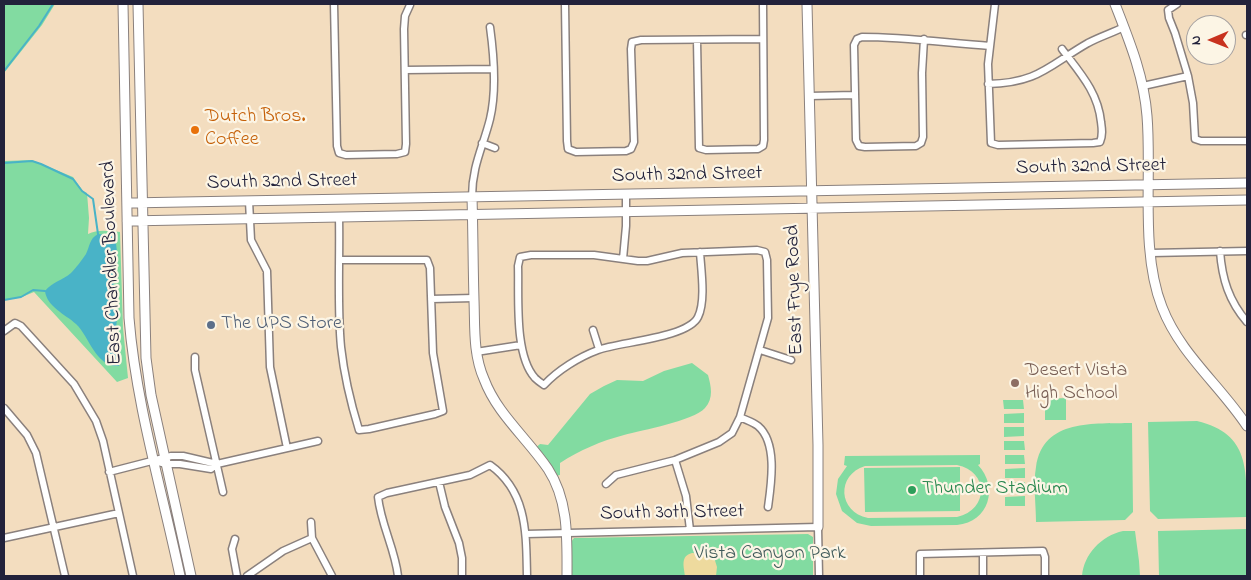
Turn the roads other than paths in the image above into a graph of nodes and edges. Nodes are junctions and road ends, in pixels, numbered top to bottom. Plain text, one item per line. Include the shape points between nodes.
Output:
1 (123, 4) edge
2 (138, 4) edge
3 (334, 4) edge
4 (565, 4) edge
5 (763, 4) edge
6 (807, 4) edge
7 (995, 4) edge
8 (1115, 4) edge
9 (1177, 4) edge
10 (410, 5) edge
11 (490, 26) dead end
12 (1124, 28) junction
13 (764, 38) junction
14 (924, 39) junction
15 (697, 40) junction
16 (990, 46) junction
17 (1062, 49) dead end
18 (1068, 56) junction
19 (493, 69) junction
20 (405, 70) junction
21 (1188, 76) junction
22 (988, 84) junction
23 (1143, 86) junction
24 (856, 95) junction
25 (809, 96) junction
26 (1247, 141) edge
27 (482, 143) junction
28 (495, 148) dead end
29 (1247, 183) edge
30 (1149, 185) junction
31 (811, 191) junction
32 (626, 194) junction
33 (472, 197) junction
34 (1247, 200) edge
35 (249, 201) junction
36 (1150, 202) junction
37 (127, 203) junction
38 (142, 203) junction
39 (811, 208) junction
40 (625, 212) junction
41 (473, 214) junction
42 (339, 217) junction
43 (249, 218) junction
44 (142, 220) junction
45 (127, 221) junction
46 (1220, 251) junction
47 (1247, 251) edge
48 (700, 252) junction
49 (1150, 253) junction
50 (623, 259) junction
51 (340, 260) junction
52 (474, 298) junction
53 (431, 299) junction
54 (1247, 322) edge
55 (593, 330) dead end
56 (4, 331) edge
57 (521, 345) junction
58 (599, 350) junction
59 (760, 350) junction
60 (476, 352) junction
61 (195, 357) dead end
62 (791, 360) dead end
63 (4, 408) edge
64 (740, 417) junction
65 (1247, 426) edge
66 (318, 441) dead end
67 (287, 448) junction
68 (675, 460) junction
69 (154, 461) junction
70 (165, 461) junction
71 (217, 464) junction
72 (110, 472) junction
73 (439, 482) junction
74 (606, 484) dead end
75 (223, 492) dead end
76 (768, 507) dead end
77 (119, 513) junction
78 (311, 522) dead end
79 (54, 527) junction
80 (818, 527) junction
81 (690, 530) junction
82 (566, 533) junction
83 (526, 534) junction
84 (4, 538) edge
85 (312, 538) junction
86 (235, 539) dead end
87 (983, 553) junction
88 (65, 576) edge
89 (133, 576) edge
90 (180, 576) edge
91 (191, 576) edge
92 (238, 576) edge
93 (247, 576) edge
94 (332, 576) edge
95 (398, 576) edge
96 (462, 576) edge
97 (526, 576) edge
98 (567, 576) edge
99 (819, 576) edge
100 (920, 576) edge
101 (983, 576) edge
102 (1045, 576) edge

1 - 37 main road, East Chandler Boulevard
2 - 38 main road, East Chandler Boulevard
3 - 20 street via 339,153 405,152
4 - 15 street via 568,150 631,149 634,142 632,42
5 - 13 street
6 - 25 main road, East Frye Road
7 - 16 street
8 - 12 main road
9 - 21 street via 1168,10 1169,18
10 - 20 street via 404,29
11 - 19 street
12 - 18 street via 1088,43
12 - 23 main road
13 - 15 street
13 - 15 street via 763,146 758,149 700,148
14 - 16 street
14 - 24 street via 857,39 854,45
14 - 24 street via 923,137 920,144 859,146 856,140
16 - 22 street
17 - 18 street
18 - 22 street via 1027,79
18 - 22 street via 1099,104 1100,142 991,143
19 - 20 street
19 - 27 street via 492,110
21 - 23 street
21 - 26 street via 1196,140
23 - 30 main road via 1148,121
24 - 25 street
25 - 31 main road, East Frye Road
27 - 28 street
27 - 33 street via 473,175
29 - 30 main road, South 32nd Street
30 - 31 main road, South 32nd Street
30 - 36 main road
31 - 32 main road, South 32nd Street
31 - 39 main road, East Frye Road
32 - 33 main road, South 32nd Street
32 - 40 street
33 - 35 main road, South 32nd Street
33 - 41 main road
34 - 36 main road, South 32nd Street
35 - 38 main road, South 32nd Street
35 - 43 street
36 - 39 main road, South 32nd Street
36 - 49 main road
37 - 38 main road, South 32nd Street
37 - 45 main road, East Chandler Boulevard
38 - 44 main road, East Chandler Boulevard
39 - 40 main road, South 32nd Street
39 - 80 main road, East Frye Road
40 - 41 main road, South 32nd Street
40 - 50 street
41 - 42 main road, South 32nd Street
41 - 52 main road
42 - 43 main road, South 32nd Street
42 - 51 street
43 - 44 main road, South 32nd Street
43 - 67 street via 251,240 266,271 270,367
44 - 45 main road, South 32nd Street
44 - 70 main road, East Chandler Boulevard via 146,358
45 - 69 main road, East Chandler Boulevard via 131,346 138,394
46 - 47 street
46 - 49 street
46 - 54 street via 1228,291
48 - 50 street via 647,261
48 - 58 street via 702,302 698,318 687,326 653,339
48 - 59 street via 765,252 768,312
49 - 65 main road via 1158,295 1170,325 1191,357
50 - 57 street via 594,255 520,257
51 - 53 street via 427,260
51 - 53 street via 342,350 359,430 443,411 433,353
52 - 53 street
52 - 60 main road
55 - 58 street
56 - 72 street via 15,323 21,326 74,384 99,430
57 - 58 street via 534,377 544,385 575,362
57 - 60 street
59 - 62 street
59 - 64 street
60 - 82 main road via 483,378 495,401 552,477 564,508
61 - 71 street via 194,370
63 - 79 street via 27,435 36,453
64 - 68 street via 732,433 725,438
64 - 76 street via 765,435 772,472
66 - 67 street
67 - 71 street
68 - 74 street via 616,475
68 - 81 street via 686,496
69 - 70 street
69 - 72 street
69 - 90 main road, East Chandler Boulevard
70 - 71 street via 177,456 211,469
70 - 91 main road, East Chandler Boulevard
71 - 75 street
72 - 77 street
73 - 83 street via 470,475 490,465 498,470 520,503
73 - 95 street via 378,497 382,521 397,561
73 - 96 street via 444,507 459,543
77 - 79 street
77 - 89 street
78 - 85 street
79 - 84 street
79 - 88 street
80 - 81 street, South 30th Street
80 - 99 street, East Frye Road
81 - 82 street, South 30th Street
82 - 83 street, South 30th Street
82 - 98 main road
83 - 97 street
85 - 93 street via 283,551
85 - 94 street
86 - 92 street via 232,549
87 - 100 street via 920,554
87 - 101 street
87 - 102 street via 1043,552

